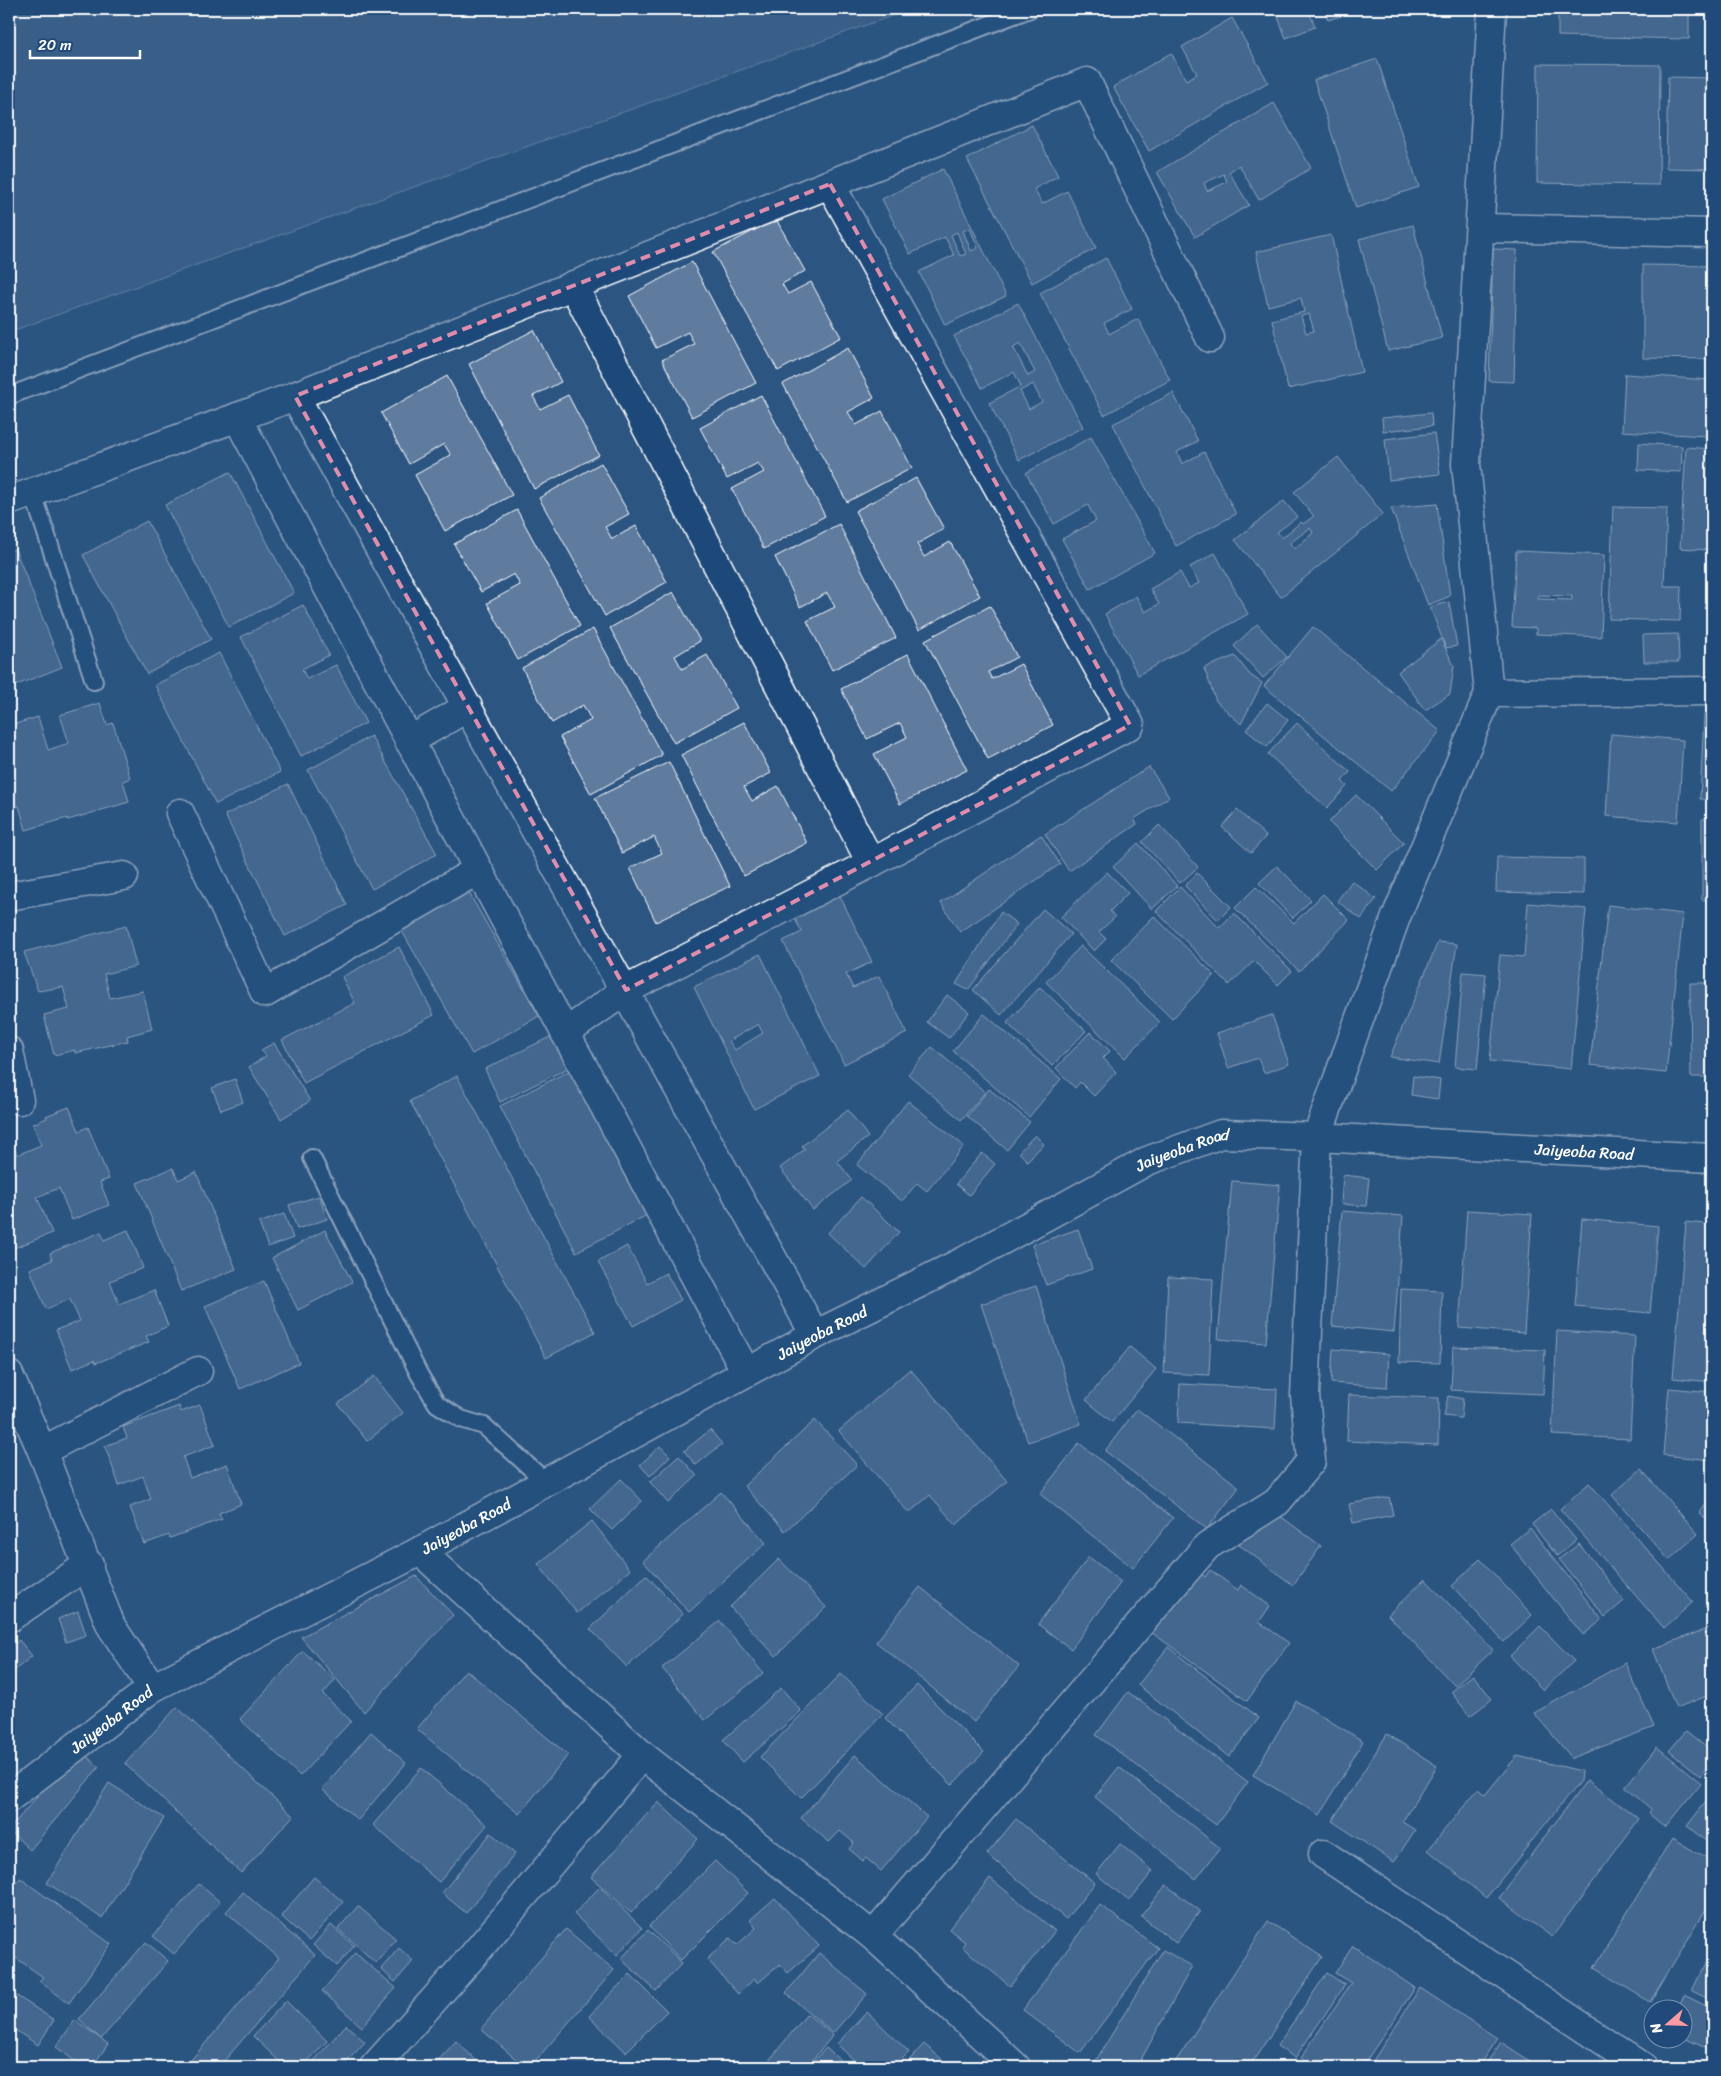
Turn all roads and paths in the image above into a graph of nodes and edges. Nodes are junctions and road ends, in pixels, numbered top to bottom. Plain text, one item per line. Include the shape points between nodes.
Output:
1 (1030, 9) edge
2 (1492, 9) edge
3 (830, 184) junction
4 (1481, 228) junction
5 (1712, 233) edge
6 (573, 285) junction
7 (1210, 338) dead end
8 (9, 396) edge
9 (294, 396) junction
10 (237, 417) junction
11 (21, 497) edge
12 (94, 680) dead end
13 (1712, 692) edge
14 (1489, 694) junction
15 (468, 707) junction
16 (409, 742) junction
17 (180, 813) dead end
18 (871, 863) junction
19 (478, 870) junction
20 (124, 876) dead end
21 (9, 896) edge
22 (626, 990) junction
23 (565, 1033) junction
24 (9, 1051) edge
25 (19, 1100) dead end
26 (1318, 1137) junction
27 (312, 1158) dead end
28 (1712, 1158) edge
29 (815, 1334) junction
30 (198, 1371) dead end
31 (746, 1372) junction
32 (10, 1384) edge
33 (42, 1450) junction
34 (545, 1482) junction
35 (420, 1551) junction
36 (89, 1564) junction
37 (9, 1618) edge
38 (152, 1688) junction
39 (642, 1755) junction
40 (9, 1798) edge
41 (1323, 1854) dead end
42 (873, 1936) junction
43 (374, 2067) edge
44 (1016, 2067) edge
45 (1644, 2067) edge

1 - 8 lane
2 - 4 street
3 - 6 street
3 - 7 street via 1087,82
3 - 18 street via 1130,725
4 - 5 street
4 - 14 street via 1466,464
6 - 9 street
6 - 18 street
9 - 10 street
9 - 15 street
10 - 11 street
10 - 16 street
11 - 12 lane
13 - 14 street
14 - 26 street via 1396,917
15 - 16 street
15 - 22 street
16 - 19 street
17 - 19 street via 265,993
18 - 22 street
19 - 23 street
20 - 21 street
22 - 23 street
22 - 29 street
23 - 31 street
24 - 25 street
26 - 28 street, Jaiyeoba Road
26 - 29 street, Jaiyeoba Road via 1221,1134 1147,1161 964,1261
26 - 42 street via 1305,1395 1311,1461 1277,1502 1207,1546
27 - 34 lane via 437,1404 461,1419 484,1426
29 - 31 street, Jaiyeoba Road
30 - 33 street
31 - 34 street, Jaiyeoba Road
32 - 33 street
33 - 36 street
34 - 35 street, Jaiyeoba Road
35 - 38 street, Jaiyeoba Road
35 - 39 street
36 - 37 street
36 - 38 street via 111,1626
38 - 40 street, Jaiyeoba Road
39 - 42 street
39 - 43 street via 472,1958
41 - 45 street
42 - 44 street

